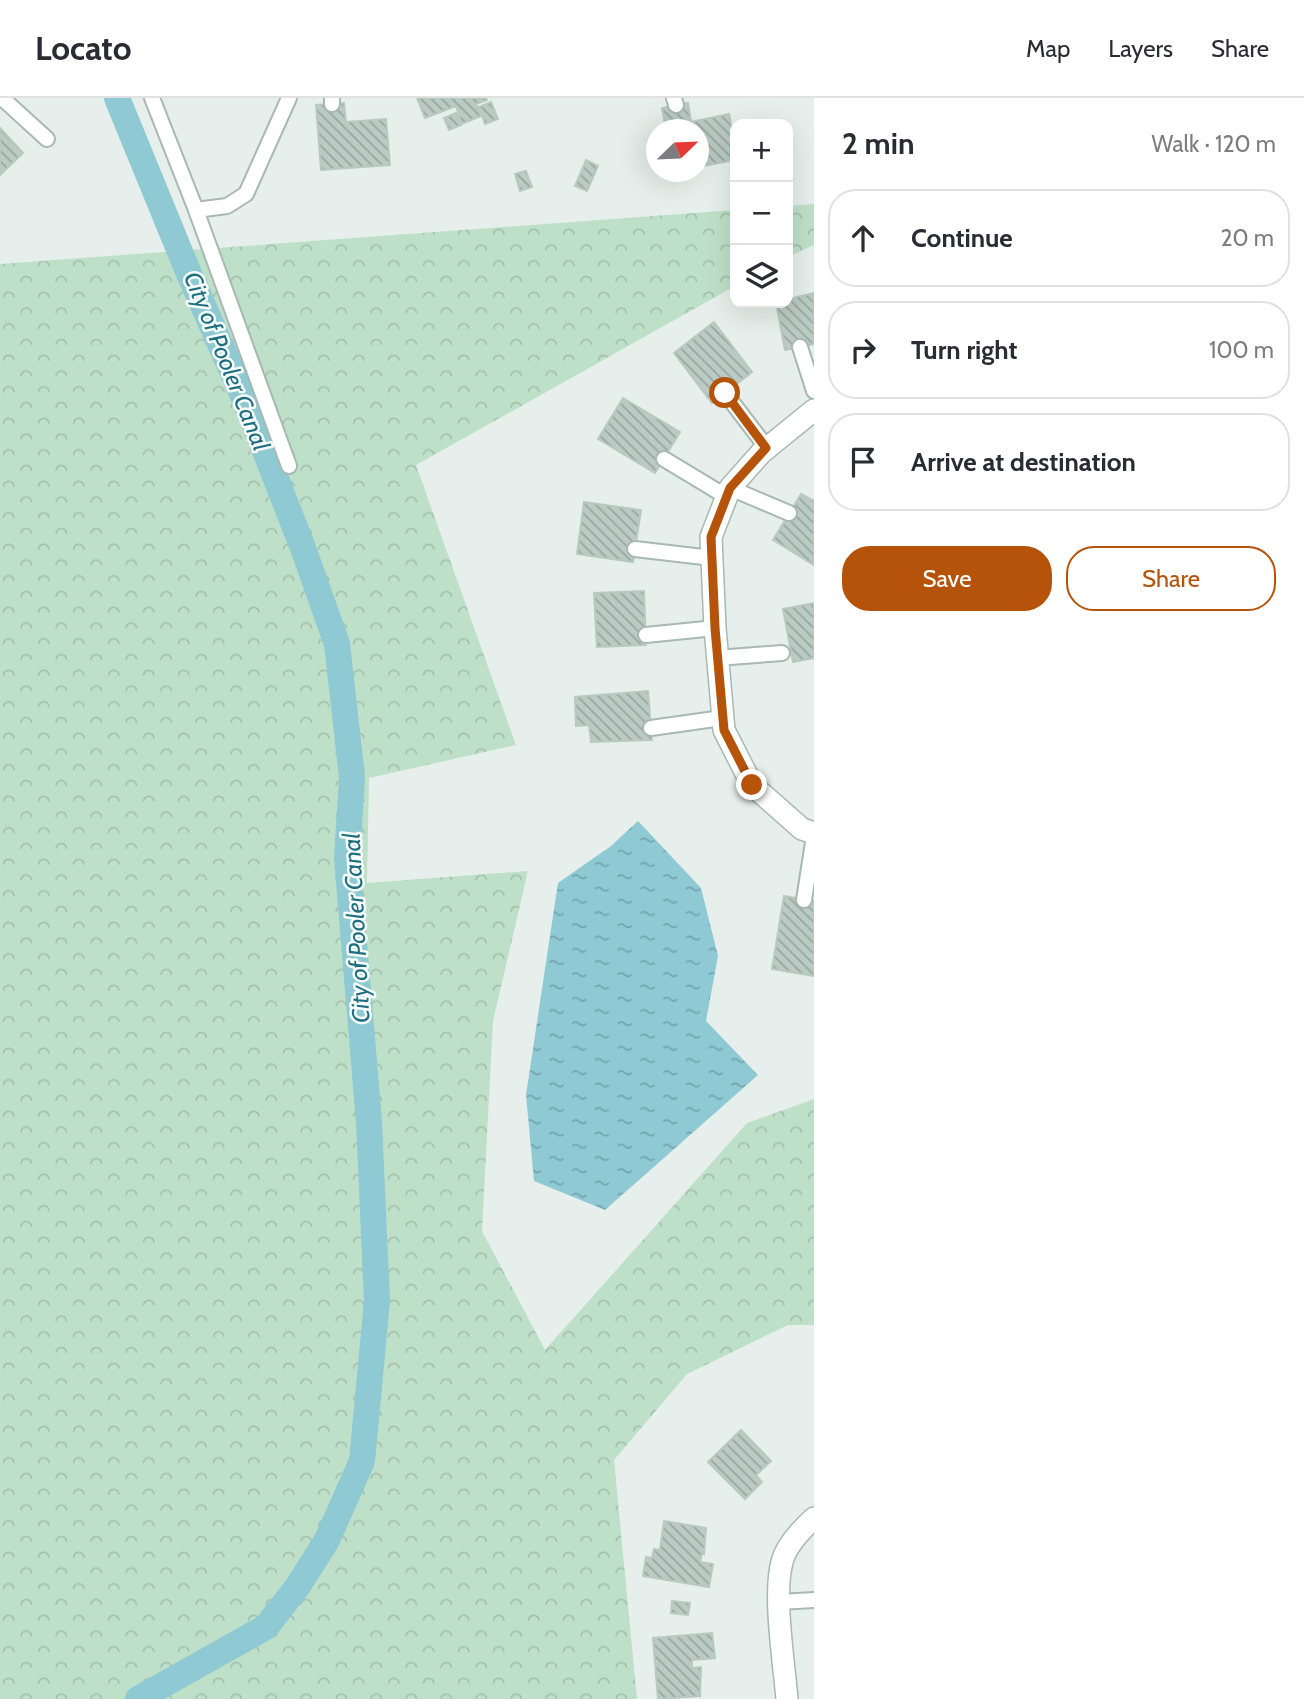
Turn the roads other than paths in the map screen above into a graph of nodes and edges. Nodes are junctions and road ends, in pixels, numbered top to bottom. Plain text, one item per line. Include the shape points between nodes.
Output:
1 (2, 98) edge
2 (152, 98) edge
3 (289, 98) edge
4 (47, 139) dead end
5 (196, 210) junction
6 (800, 346) dead end
7 (814, 391) edge
8 (725, 393) dead end
9 (814, 410) edge
10 (766, 448) junction
11 (664, 459) dead end
12 (289, 466) dead end
13 (729, 493) junction
14 (789, 513) dead end
15 (635, 549) dead end
16 (712, 558) junction
17 (715, 628) junction
18 (646, 635) dead end
19 (782, 653) dead end
20 (717, 658) junction
21 (722, 718) junction
22 (651, 728) dead end
23 (814, 834) edge
24 (804, 900) dead end
25 (814, 1518) edge
26 (814, 1600) edge
27 (779, 1602) junction
28 (787, 1699) edge

1 - 4 lane
2 - 5 lane
3 - 5 lane via 246,194 227,206
5 - 12 lane
6 - 7 lane
8 - 10 lane
9 - 10 street
10 - 13 street
11 - 13 lane
13 - 14 lane
13 - 16 street via 711,537
15 - 16 lane
16 - 17 street
17 - 18 lane
17 - 20 street
19 - 20 lane
20 - 21 street
21 - 22 lane
21 - 23 street via 752,785 802,829
23 - 24 lane
25 - 27 street via 782,1561
26 - 27 lane
27 - 28 street

